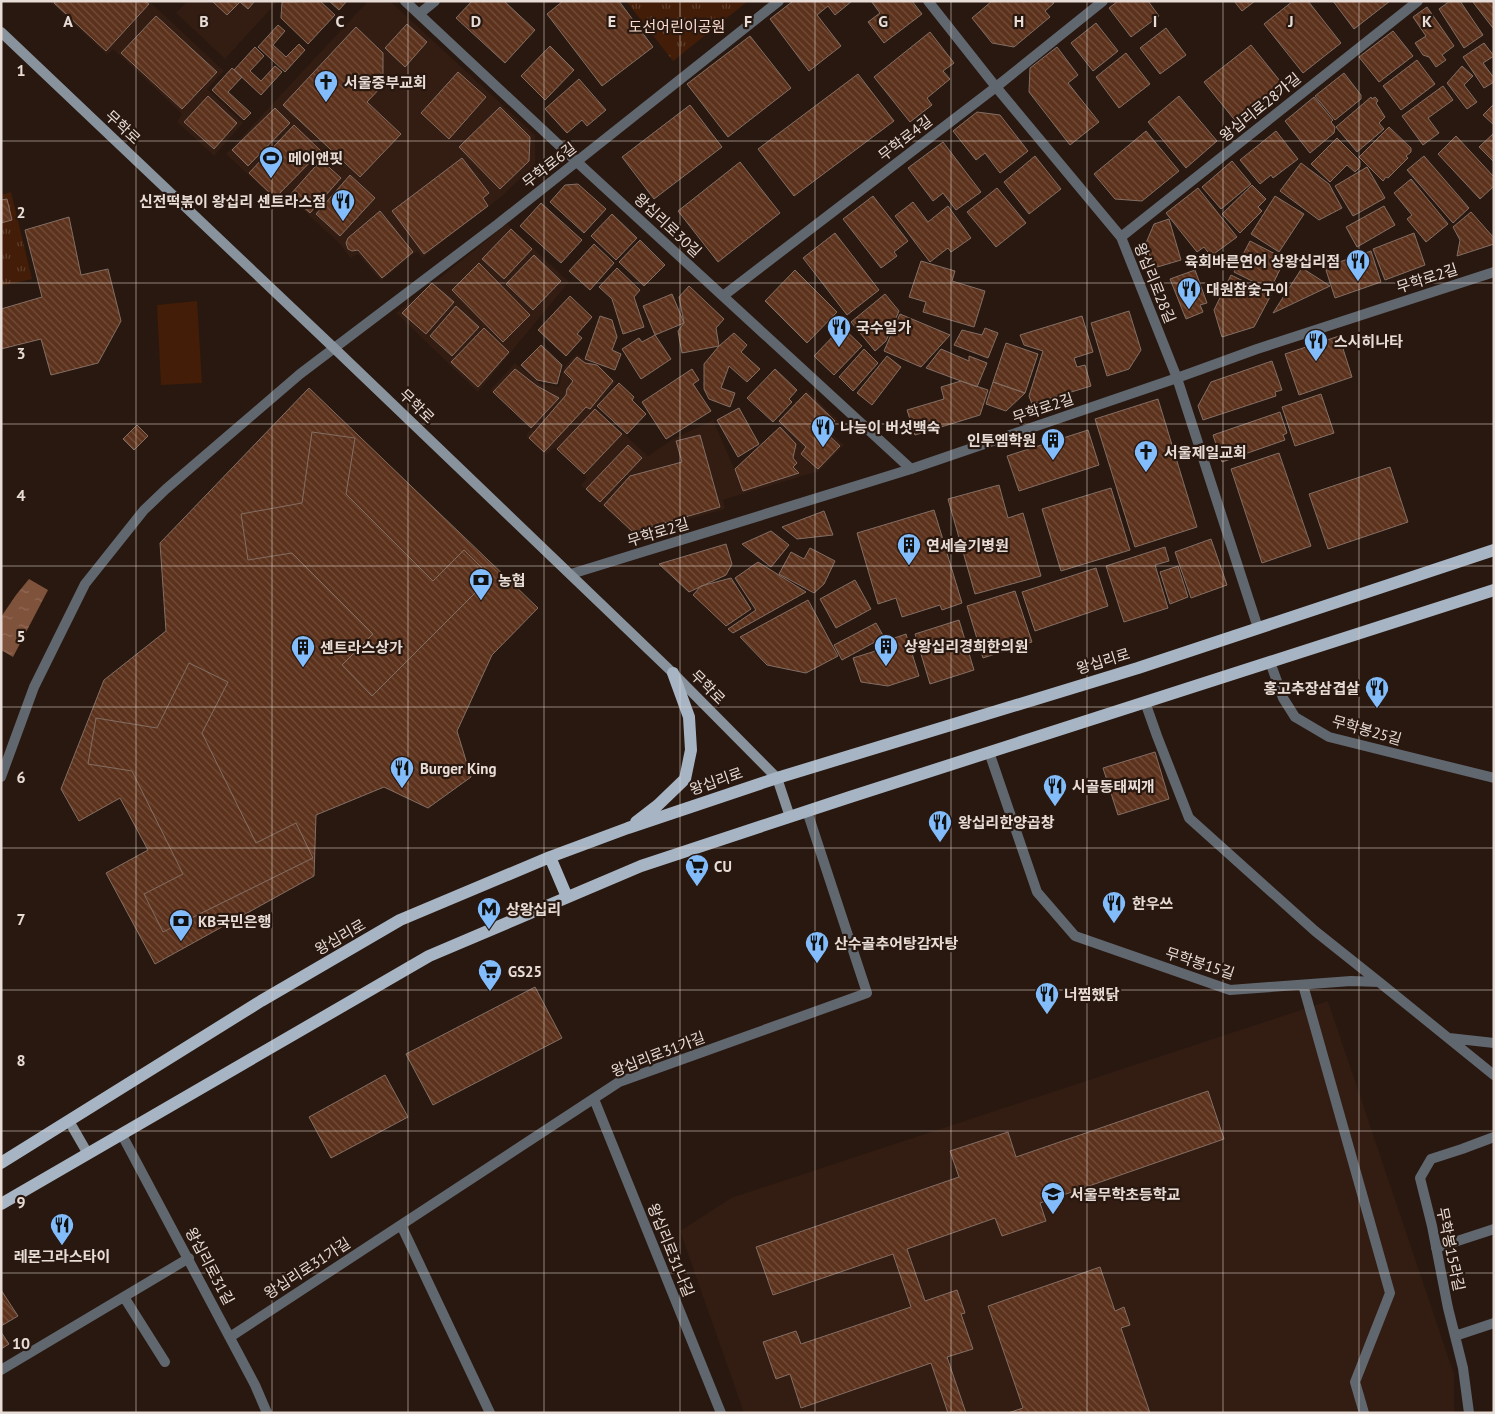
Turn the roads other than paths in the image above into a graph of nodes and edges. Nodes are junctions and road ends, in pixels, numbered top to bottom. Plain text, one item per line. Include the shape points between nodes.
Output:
1 (405, 1) edge
2 (435, 1) edge
3 (779, 1) edge
4 (928, 1) edge
5 (1103, 1) edge
6 (1418, 1) edge
7 (419, 14) junction
8 (1, 32) edge
9 (996, 87) junction
10 (577, 162) junction
11 (1121, 237) junction
12 (1494, 272) edge
13 (723, 296) junction
14 (334, 348) junction
15 (1176, 378) junction
16 (911, 470) junction
17 (1494, 550) edge
18 (571, 574) junction
19 (1494, 590) edge
20 (1258, 628) junction
21 (1270, 662) junction
22 (673, 673) junction
23 (1146, 702) junction
24 (989, 752) junction
25 (1, 777) edge
26 (777, 778) junction
27 (1494, 778) edge
28 (807, 811) junction
29 (790, 817) junction
30 (628, 828) junction
31 (550, 857) junction
32 (567, 897) junction
33 (1379, 982) junction
34 (1303, 985) junction
35 (1448, 1038) junction
36 (1494, 1043) edge
37 (1494, 1075) edge
38 (594, 1099) junction
39 (69, 1121) junction
40 (122, 1135) junction
41 (1494, 1137) edge
42 (88, 1154) junction
43 (1, 1163) edge
44 (1, 1204) edge
45 (401, 1225) junction
46 (1494, 1228) edge
47 (1436, 1248) junction
48 (189, 1258) junction
49 (124, 1297) junction
50 (1494, 1323) edge
51 (1455, 1336) junction
52 (230, 1337) junction
53 (165, 1362) dead end
54 (1, 1370) edge
55 (717, 1412) edge
56 (268, 1413) edge
57 (490, 1413) edge
58 (1364, 1413) edge
59 (1469, 1413) edge

1 - 7 street, 왕십리로30길
2 - 7 street
3 - 10 street, 무학로6길
4 - 9 street, 왕십리로28길
5 - 9 street, 무학로4길
6 - 11 street, 왕십리로28가길
7 - 10 street, 왕십리로30길
8 - 14 main road, 무학로
9 - 11 street, 왕십리로28길
9 - 13 street, 무학로4길
10 - 13 street, 왕십리로30길
10 - 14 street, 무학로6길
11 - 15 street, 왕십리로28길
12 - 15 street, 무학로2길
13 - 16 street, 왕십리로30길
14 - 18 main road, 무학로
14 - 25 street, 무학로6길 via 159,496 138,517 85,584 34,687
15 - 16 street, 무학로2길
15 - 20 street, 왕십리로28길
16 - 18 street, 무학로2길
17 - 20 main road, 왕십리로
18 - 22 main road, 무학로
19 - 21 main road
20 - 26 main road, 왕십리로
21 - 23 main road
21 - 27 street, 무학봉25길 via 1283,698 1295,717 1329,737
22 - 26 main road, 무학로
22 - 30 main road via 689,717 691,750 685,779
23 - 24 main road
23 - 33 street via 1189,818 1315,931
24 - 28 main road
24 - 34 street, 무학봉15길 via 1037,892 1075,936 1230,990
26 - 29 main road, 무학로
26 - 30 main road, 왕십리로
28 - 29 main road
28 - 38 street, 왕십리로31가길 via 867,993 619,1082
29 - 32 main road via 641,866
30 - 31 main road, 왕십리로
31 - 32 main road
31 - 39 main road, 왕십리로 via 400,920 261,1001
32 - 40 main road via 429,956
33 - 34 street, 무학봉15길
33 - 35 street
34 - 58 street via 1390,1293 1355,1382
35 - 36 street
35 - 37 street
38 - 45 street, 왕십리로31가길
38 - 55 street, 왕십리로31나길
39 - 42 main road
39 - 43 main road, 왕십리로
40 - 42 main road
40 - 48 street, 왕십리로31길
41 - 47 street, 무학봉15라길 via 1431,1159 1420,1178
42 - 44 main road
45 - 52 street, 왕십리로31가길
45 - 57 street
46 - 47 street
47 - 51 street, 무학봉15라길
48 - 49 street
48 - 52 street, 왕십리로31길
49 - 53 street
49 - 54 street
50 - 51 street
51 - 59 street, 무학봉15라길
52 - 56 street, 왕십리로31길

